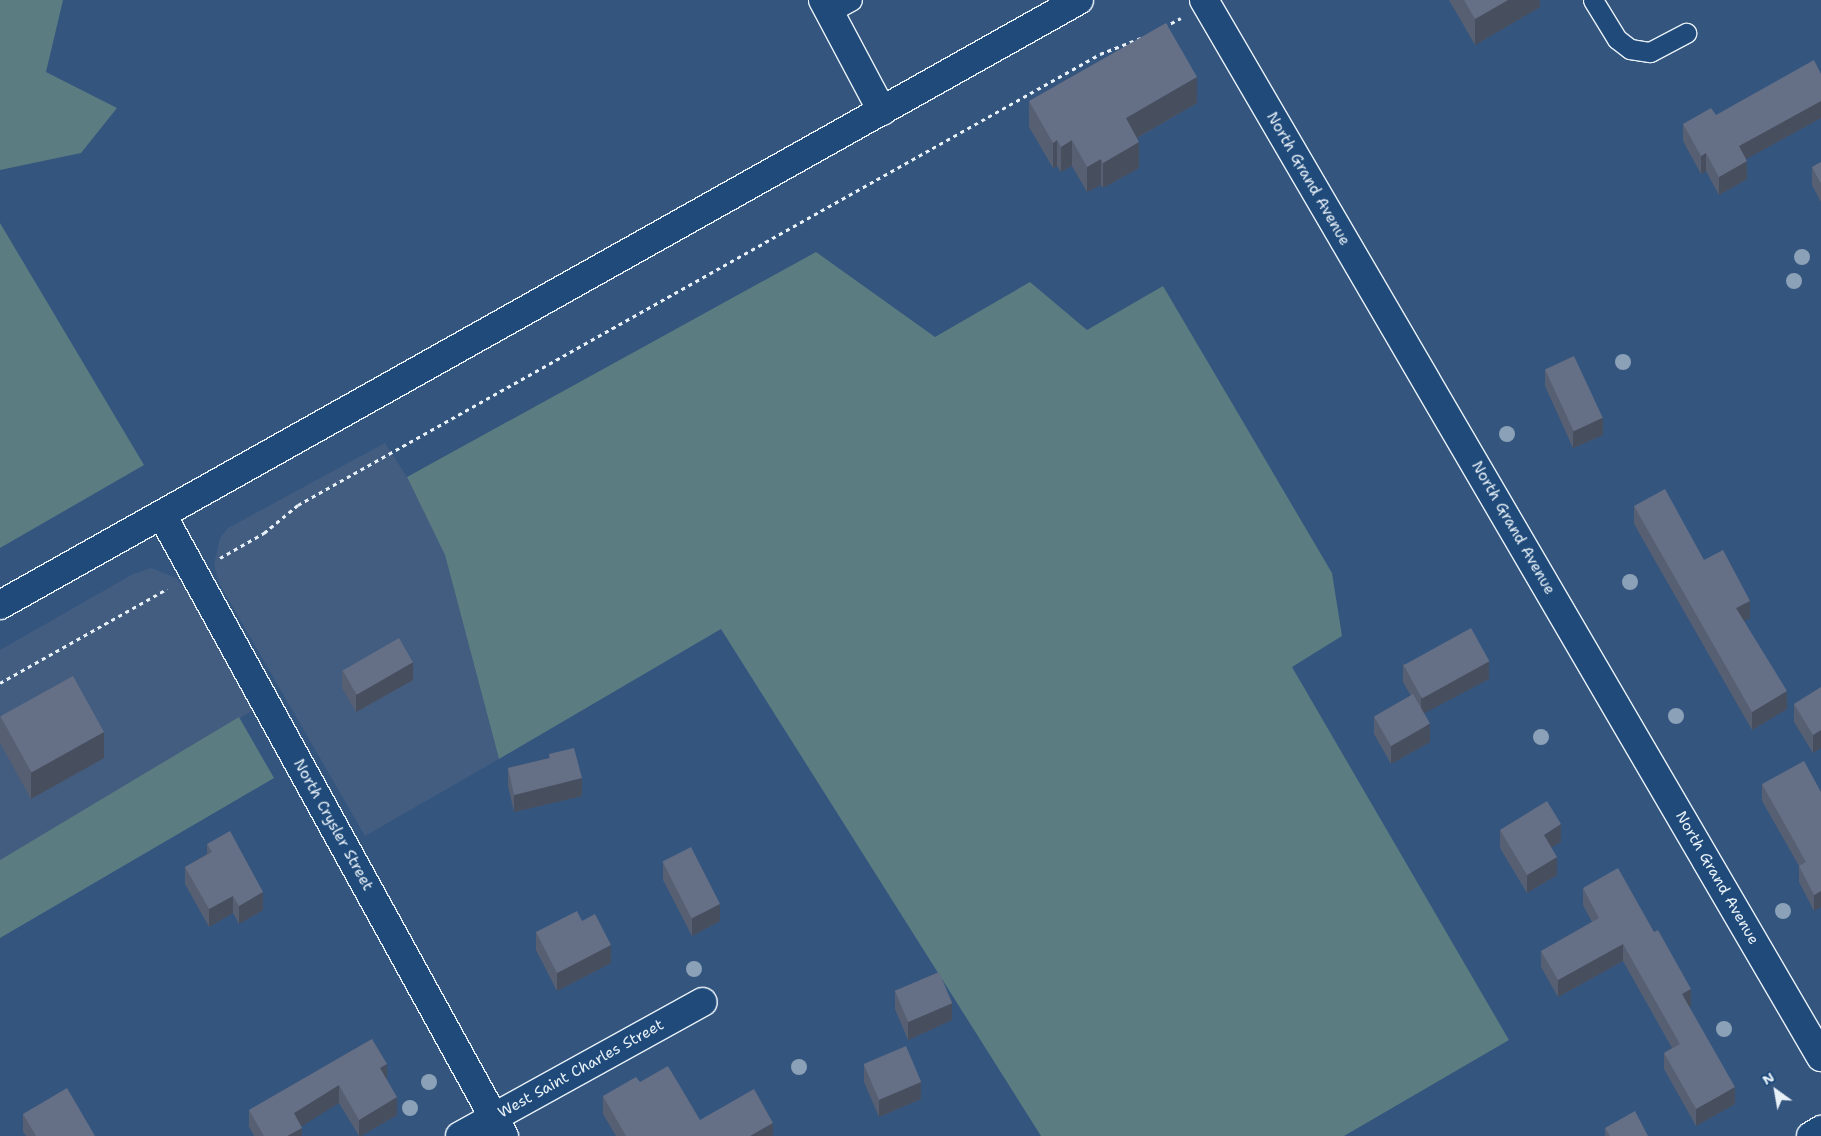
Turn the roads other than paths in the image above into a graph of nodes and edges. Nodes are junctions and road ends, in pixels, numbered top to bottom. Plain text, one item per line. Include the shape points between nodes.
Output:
1 (1079, 0) edge
2 (1593, 0) edge
3 (1205, 2) edge
4 (835, 4) edge
5 (1686, 33) dead end
6 (882, 111) junction
7 (162, 515) junction
8 (0, 605) edge
9 (703, 1002) dead end
10 (1821, 1057) edge
11 (499, 1127) edge
12 (1821, 1130) edge
13 (460, 1136) edge
14 (1811, 1136) edge

1 - 6 street
2 - 5 lane via 1617,39 1630,49 1650,52
3 - 10 street, North Grand Avenue
4 - 6 street
6 - 7 street
7 - 8 street
7 - 11 street, North Crysler Street
9 - 11 street, West Saint Charles Street
11 - 13 street, West Saint Charles Street
12 - 14 street

